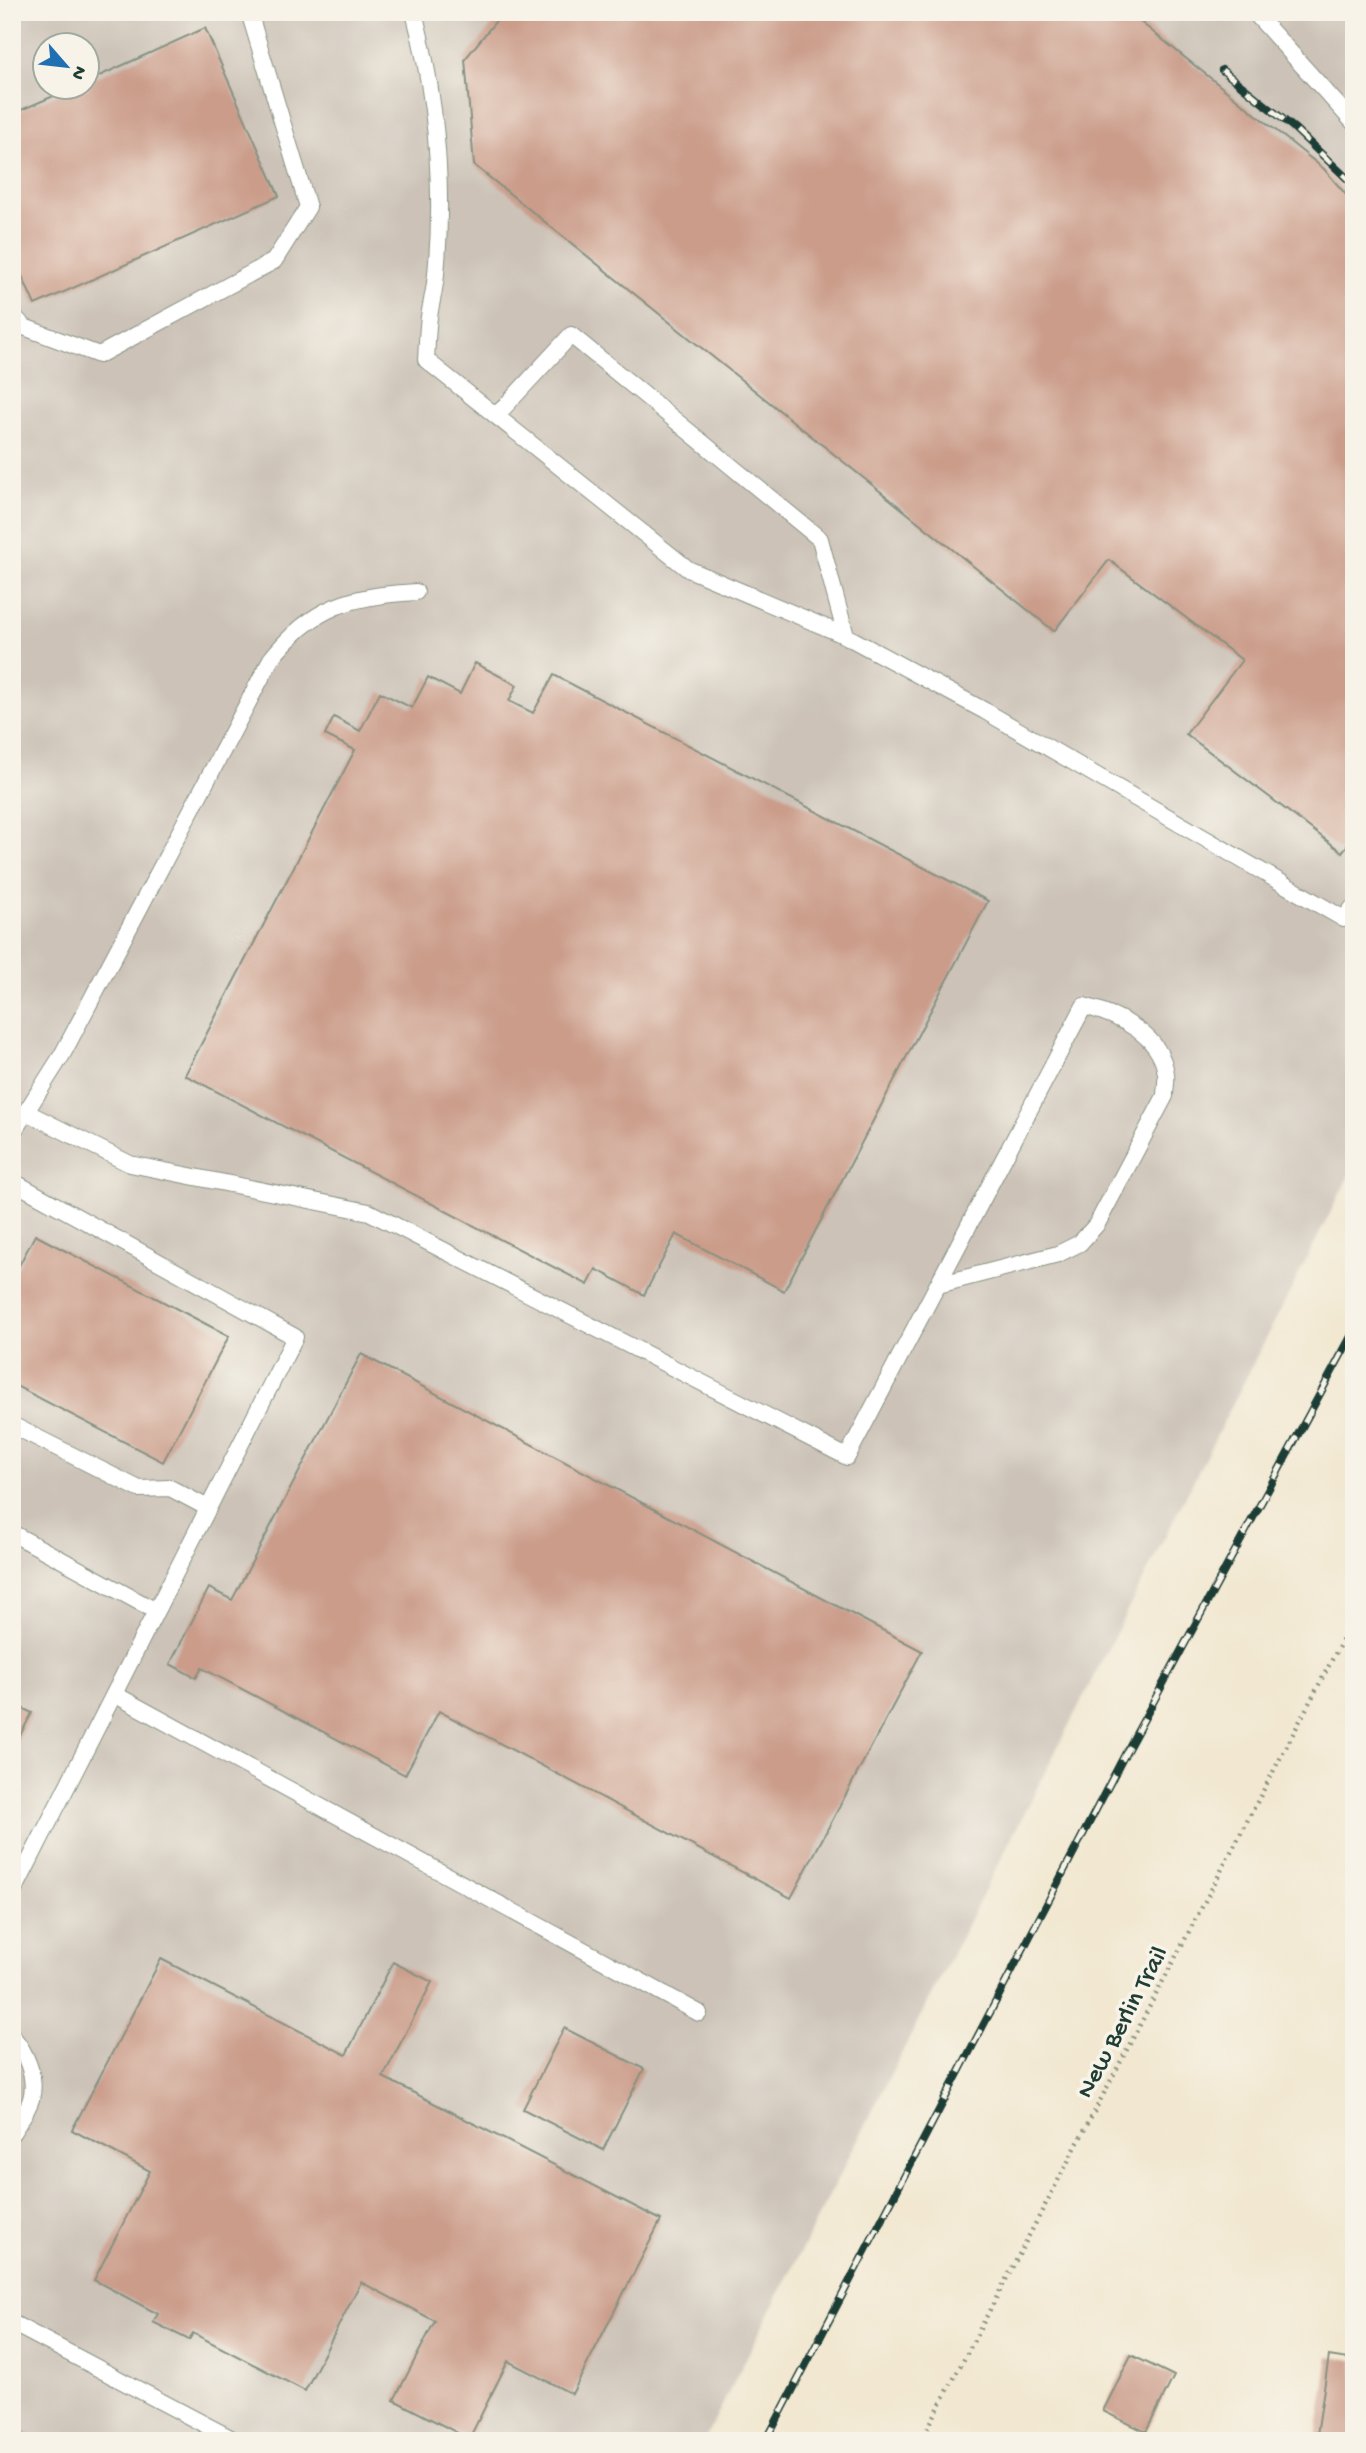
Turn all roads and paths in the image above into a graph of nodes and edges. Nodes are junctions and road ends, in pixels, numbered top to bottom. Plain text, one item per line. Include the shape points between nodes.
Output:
1 (249, 12) edge
2 (414, 12) edge
3 (1254, 12) edge
4 (1354, 123) edge
5 (12, 314) edge
6 (496, 416) junction
7 (416, 592) dead end
8 (846, 636) junction
9 (1354, 906) edge
10 (26, 1112) junction
11 (12, 1134) edge
12 (12, 1181) edge
13 (938, 1285) junction
14 (12, 1425) edge
15 (208, 1508) junction
16 (12, 1533) edge
17 (156, 1611) junction
18 (1354, 1618) edge
19 (114, 1694) junction
20 (12, 1895) edge
21 (699, 2013) dead end
22 (12, 2036) edge
23 (12, 2133) edge
24 (12, 2323) edge
25 (12, 2436) edge
26 (21, 2441) edge
27 (236, 2441) edge
28 (921, 2441) edge

1 - 5 lane via 308,207 274,261 99,355 24,327
2 - 6 lane via 431,90 439,219 426,360
3 - 4 lane
6 - 8 lane via 688,569
6 - 8 lane via 571,335 820,539
7 - 10 lane via 351,600 290,635 271,659 62,1055
8 - 9 lane via 1345,919
10 - 11 lane
10 - 13 lane via 130,1164 369,1212 847,1457
12 - 15 lane via 295,1337
13 - 13 lane via 1084,1006 1129,1023 1156,1046 1166,1073 1165,1096 1097,1224 1080,1242 1058,1254
14 - 15 lane via 139,1489 170,1488
15 - 17 lane
16 - 17 lane
17 - 19 lane
18 - 28 path, New Berlin Trail
19 - 20 lane
19 - 21 lane
22 - 23 lane via 23,2049 30,2070 31,2098
24 - 27 lane
25 - 26 lane

